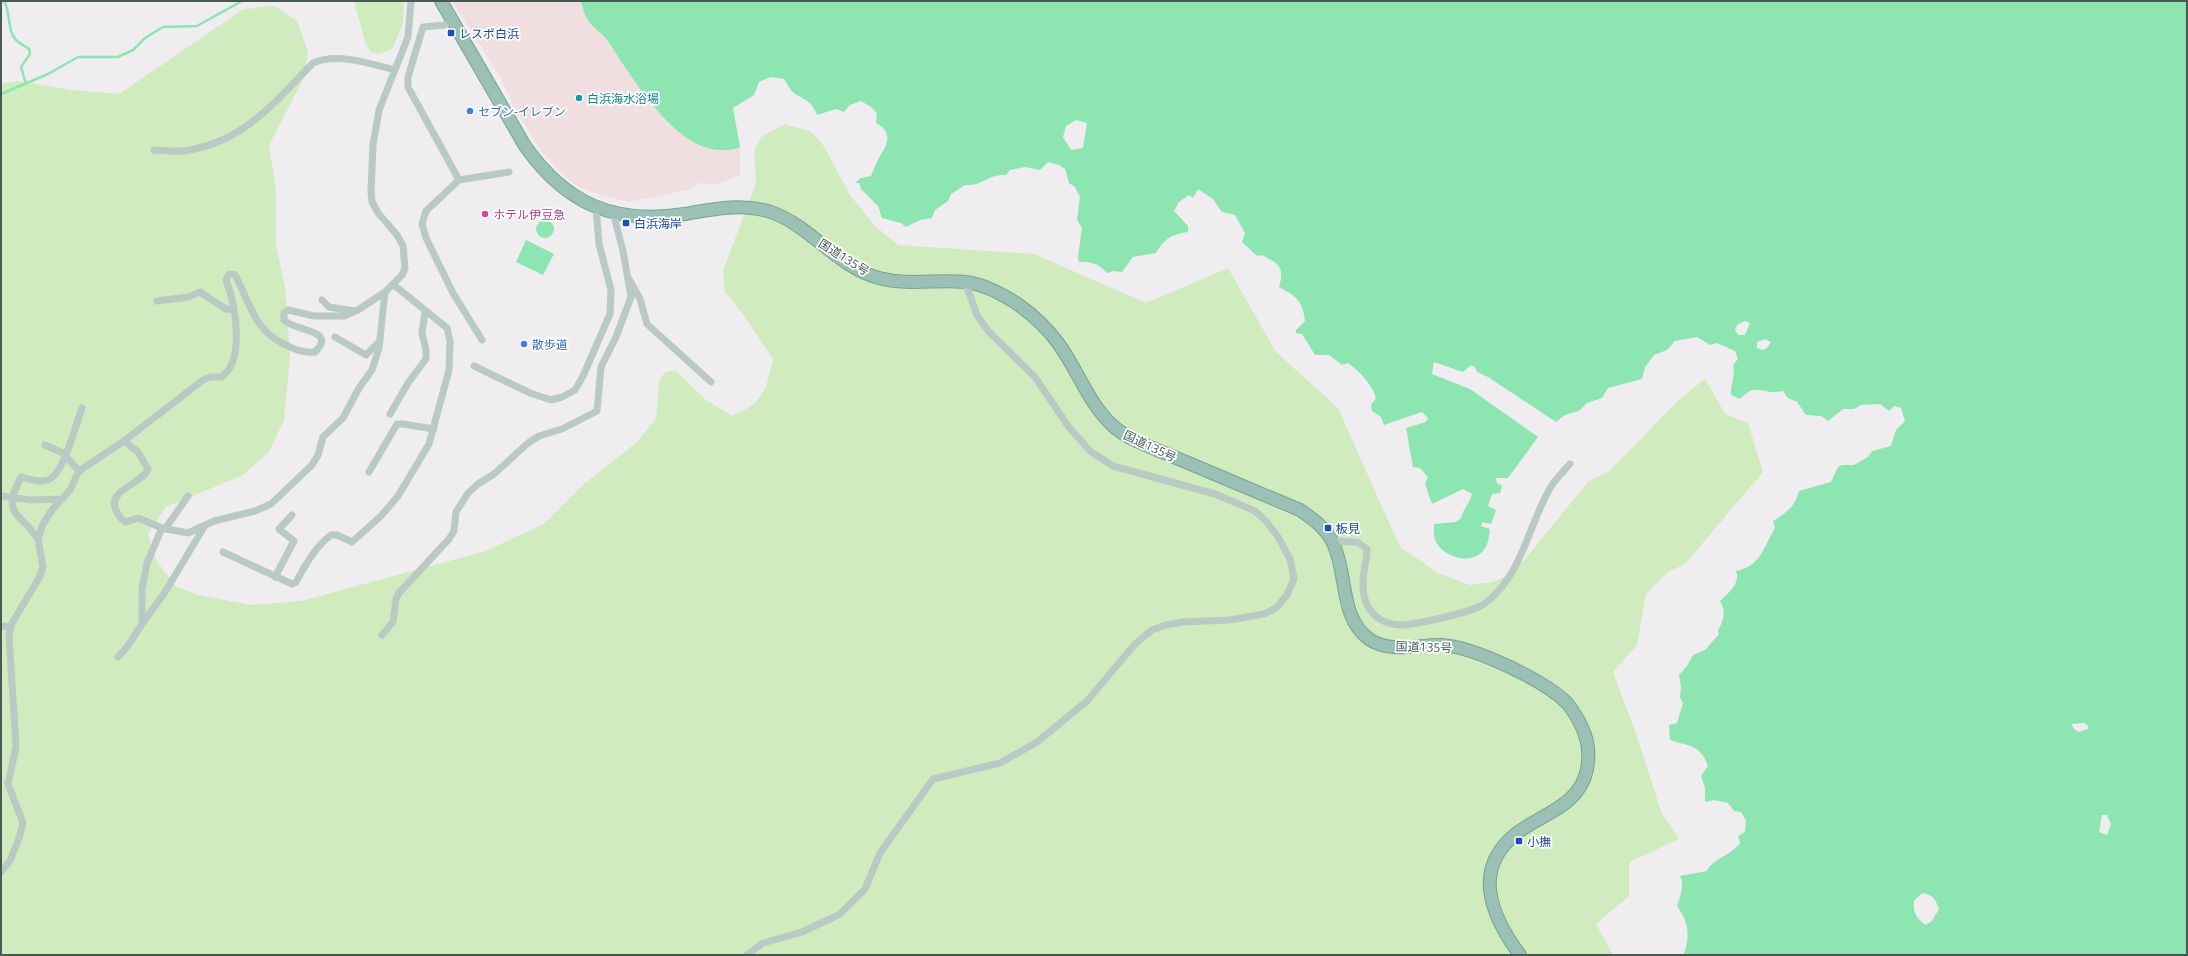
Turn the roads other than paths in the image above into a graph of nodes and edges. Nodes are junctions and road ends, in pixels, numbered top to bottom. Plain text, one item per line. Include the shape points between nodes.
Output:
1 (412, 1) edge
2 (441, 1) edge
3 (453, 21) junction
4 (395, 70) junction
5 (154, 150) dead end
6 (508, 172) dead end
7 (459, 180) junction
8 (596, 208) junction
9 (613, 212) junction
10 (628, 277) junction
11 (965, 282) junction
12 (394, 285) junction
13 (385, 292) junction
14 (322, 300) dead end
15 (157, 301) dead end
16 (234, 309) junction
17 (355, 311) junction
18 (425, 312) junction
19 (335, 337) dead end
20 (482, 340) dead end
21 (380, 341) junction
22 (474, 366) dead end
23 (711, 382) dead end
24 (82, 408) dead end
25 (390, 414) dead end
26 (434, 430) junction
27 (124, 441) junction
28 (44, 445) dead end
29 (65, 456) junction
30 (1570, 464) dead end
31 (79, 470) junction
32 (370, 472) dead end
33 (1, 496) edge
34 (11, 496) junction
35 (188, 496) dead end
36 (62, 499) junction
37 (292, 515) dead end
38 (204, 526) junction
39 (163, 528) junction
40 (38, 539) junction
41 (1332, 541) junction
42 (223, 552) dead end
43 (275, 577) junction
44 (142, 624) junction
45 (1, 626) edge
46 (11, 627) junction
47 (382, 635) dead end
48 (118, 657) dead end
49 (1, 872) edge
50 (747, 955) edge
51 (1520, 955) edge

1 - 4 street via 408,36
2 - 3 highway, 国道135号
3 - 7 street via 444,25 423,27 408,76 408,86
3 - 8 highway, 国道135号 via 524,146 540,167 561,187
4 - 5 street via 359,61 323,58 313,63 260,117 236,134 212,144 182,151
4 - 12 street via 379,110 371,191 372,202 378,213 397,234 402,246 406,268
6 - 7 street
7 - 20 street via 426,211 422,224 423,232 453,293
8 - 9 highway, 国道135号
8 - 22 street via 599,244 611,290 610,314 575,390 562,398 551,400 530,393
9 - 10 street
9 - 11 highway, 国道135号 via 644,218 753,207 781,217 842,259 878,278 916,283
10 - 23 street via 640,299 647,324
10 - 47 street via 630,302 601,367 597,411 528,443 498,471 468,493 456,512 454,531 450,539 399,593 393,622
11 - 41 highway, 国道135号 via 998,293 1040,321 1059,344 1100,413 1124,435 1300,510 1319,524
11 - 50 street via 977,315 988,331 1035,377 1068,426 1090,451 1113,466 1215,494 1255,511 1278,537 1290,559 1294,579 1287,595 1276,608 1264,614 1229,620 1183,622 1152,630 1135,644 1087,701 1037,742 1000,763 933,779 880,853 865,889 840,914 802,932 763,943
12 - 13 street
12 - 18 street
13 - 17 street
13 - 21 street
14 - 17 street via 329,307
15 - 16 street via 188,297 200,292 226,309
16 - 17 street via 226,280 227,276 232,274 264,332 291,348 310,352 316,352 321,347 320,337 315,332 289,325 284,320 284,313 288,310 314,316 344,316
16 - 27 street via 235,359 226,373 221,377 202,380
18 - 25 street via 422,333 426,359
18 - 26 street via 447,328 450,341 449,370
19 - 21 street via 366,355
21 - 38 street via 376,363 343,418 323,437 312,466 271,504
24 - 29 street
26 - 32 street via 397,424
26 - 43 street via 429,444 398,496 362,534 352,542 338,535 331,535 312,554 296,582 292,584
27 - 31 street
27 - 39 street via 138,452 148,469 147,473 122,492 115,500 114,506 120,519 126,522 138,518
28 - 29 street
29 - 31 street
29 - 34 street via 55,475 48,480 40,481 21,476
30 - 41 street via 1549,490 1508,579 1483,605 1414,624 1398,627 1387,624 1378,619 1368,607 1363,592 1362,581 1367,549 1357,542
31 - 36 street via 70,490
33 - 34 street
34 - 36 street via 31,500
34 - 40 street via 11,512 34,532
35 - 39 street
36 - 40 street via 43,524
37 - 43 street via 279,529 294,541
38 - 39 street via 188,533
38 - 44 street via 162,597
39 - 44 street via 147,563 142,589
40 - 46 street via 42,568 39,578 19,608
41 - 51 highway, 国道135号 via 1341,566 1349,610 1358,630 1370,640 1400,648 1442,645 1461,648 1488,658 1552,690 1574,712 1583,727 1588,761 1585,776 1578,790 1559,808 1506,842 1491,869 1489,886 1493,908 1500,926
42 - 43 street
44 - 48 street via 128,648
45 - 46 street
46 - 49 street via 9,647 16,747 8,784 22,823 20,838 10,861

